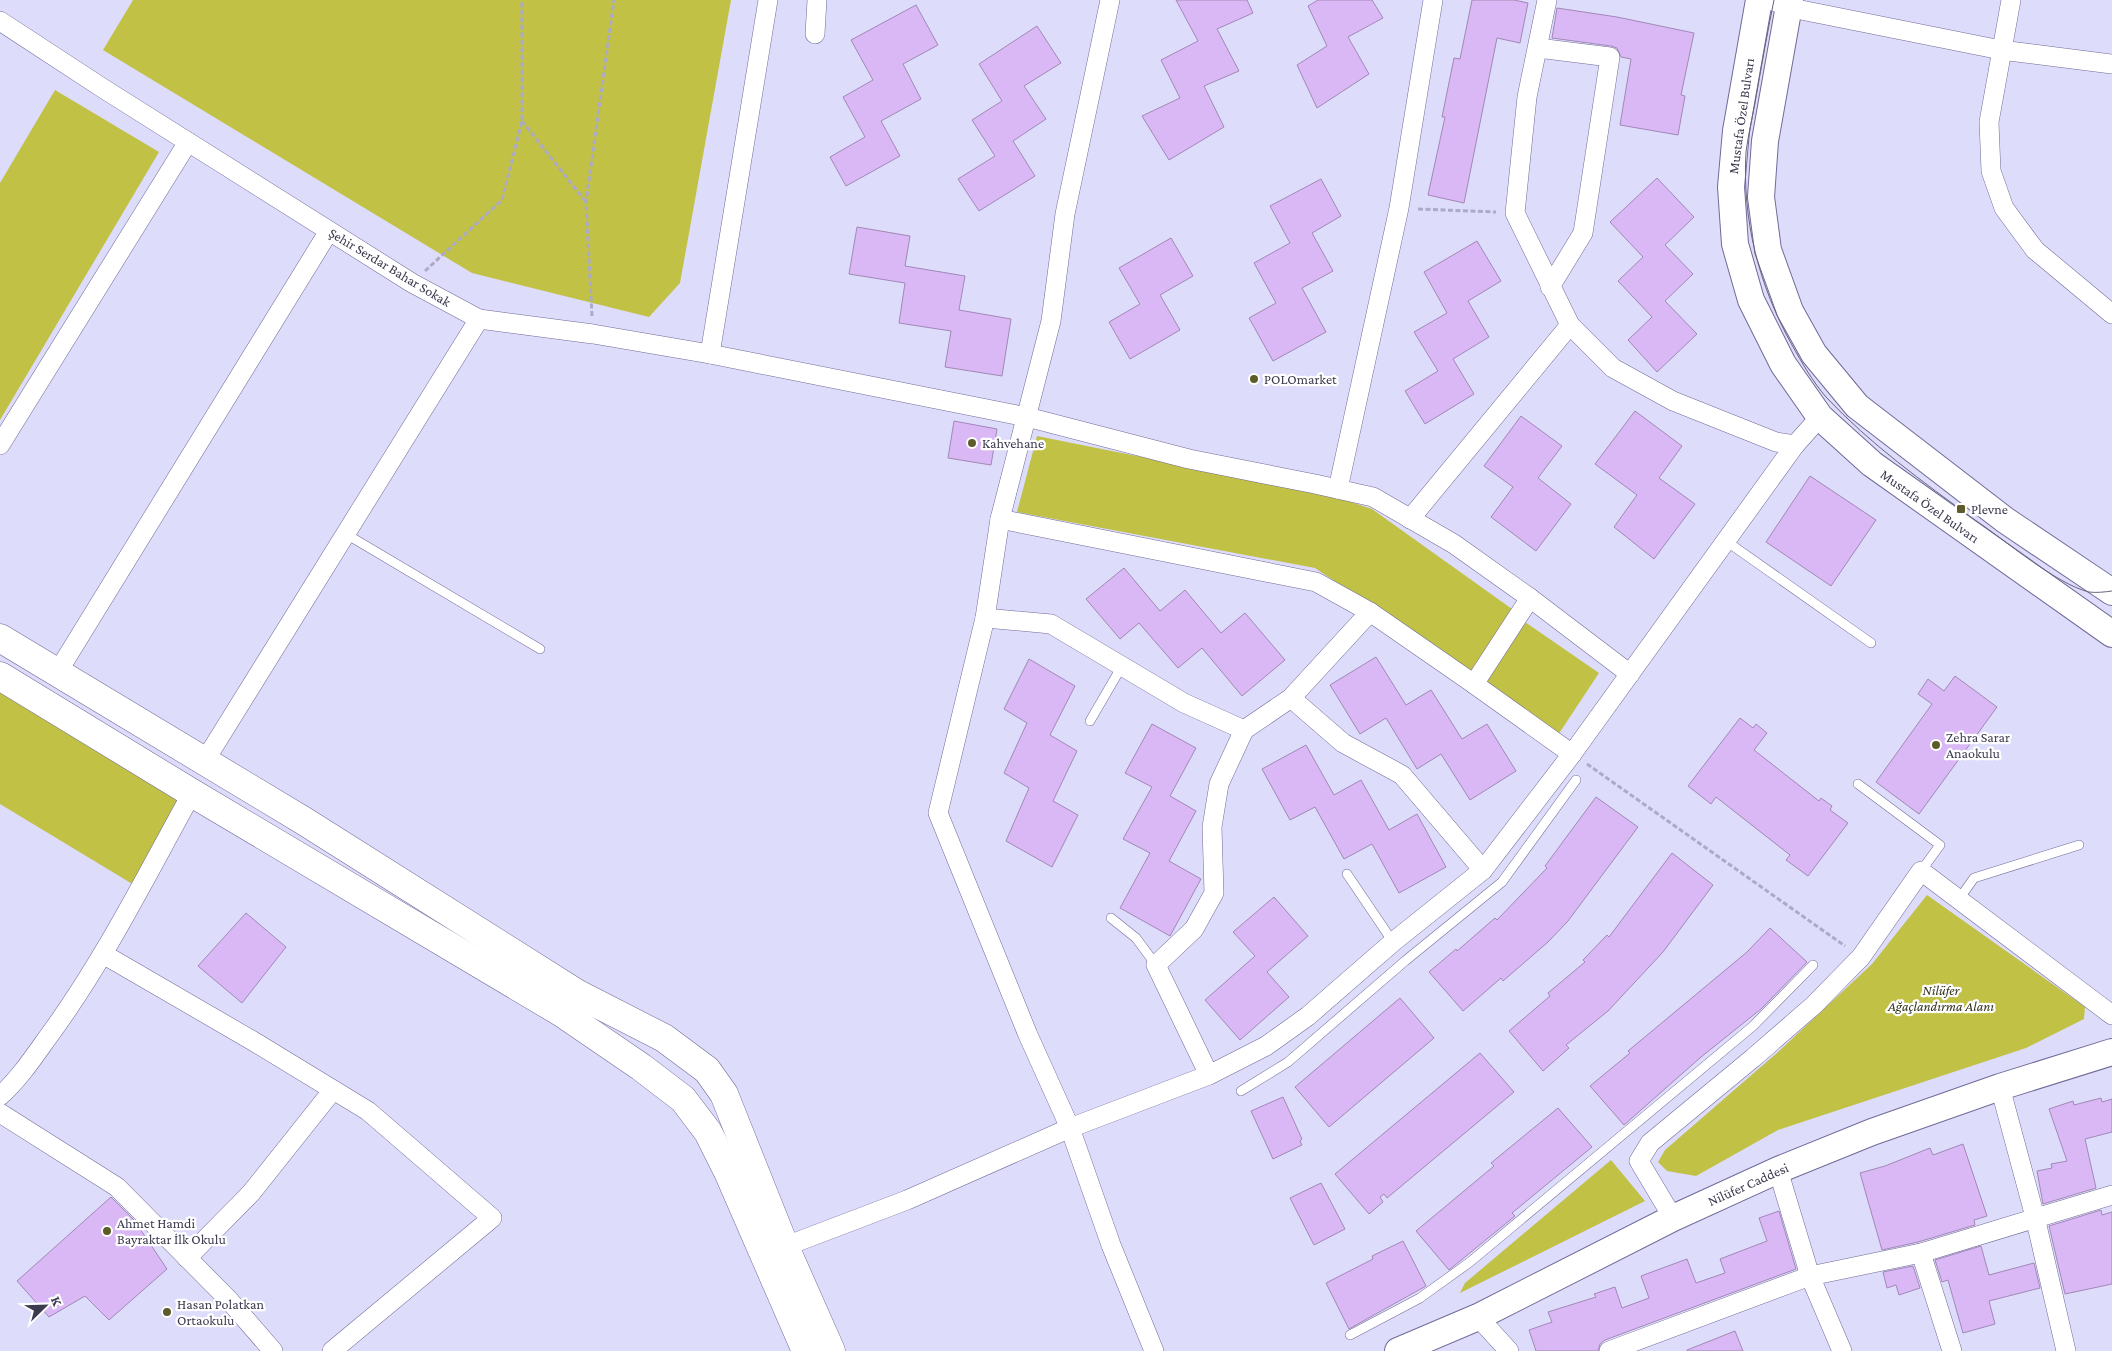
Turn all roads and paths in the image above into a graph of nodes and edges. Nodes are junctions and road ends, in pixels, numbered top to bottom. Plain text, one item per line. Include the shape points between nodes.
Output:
1 (522, 0) edge
2 (614, 0) edge
3 (768, 0) edge
4 (817, 0) edge
5 (1110, 0) edge
6 (1434, 0) edge
7 (1547, 0) edge
8 (1759, 0) edge
9 (2011, 0) edge
10 (1783, 2) edge
11 (0, 21) edge
12 (815, 34) dead end
13 (1538, 48) junction
14 (2001, 50) junction
15 (2112, 64) edge
16 (522, 120) junction
17 (188, 142) junction
18 (586, 202) junction
19 (1399, 208) junction
20 (1515, 213) junction
21 (329, 231) junction
22 (412, 283) junction
23 (1550, 287) junction
24 (2112, 314) edge
25 (478, 319) junction
26 (1570, 325) junction
27 (593, 334) junction
28 (710, 354) junction
29 (1027, 417) junction
30 (1820, 417) junction
31 (0, 445) edge
32 (1795, 445) junction
33 (1338, 489) junction
34 (1000, 519) junction
35 (1410, 519) junction
36 (346, 534) junction
37 (1726, 541) junction
38 (2112, 592) edge
39 (1530, 598) junction
40 (1370, 612) junction
41 (985, 618) junction
42 (2112, 634) edge
43 (0, 638) edge
44 (1871, 643) dead end
45 (540, 649) dead end
46 (1122, 666) junction
47 (57, 673) junction
48 (1630, 674) junction
49 (0, 676) edge
50 (1474, 684) junction
51 (1291, 698) junction
52 (1090, 721) dead end
53 (1244, 730) junction
54 (1572, 754) junction
55 (204, 762) junction
56 (1576, 780) dead end
57 (1858, 784) dead end
58 (192, 793) junction
59 (2079, 845) dead end
60 (1483, 870) junction
61 (1921, 871) junction
62 (1347, 874) dead end
63 (1959, 899) junction
64 (1111, 918) dead end
65 (1392, 942) junction
66 (103, 954) junction
67 (1861, 957) junction
68 (1156, 965) junction
69 (1813, 965) dead end
70 (2112, 1015) edge
71 (2112, 1052) edge
72 (1209, 1075) junction
73 (2000, 1087) junction
74 (333, 1090) junction
75 (1241, 1091) dead end
76 (0, 1096) edge
77 (0, 1113) edge
78 (1070, 1128) junction
79 (1778, 1170) junction
80 (2112, 1195) edge
81 (2035, 1217) junction
82 (1673, 1218) junction
83 (774, 1250) junction
84 (1922, 1253) junction
85 (187, 1258) junction
86 (1810, 1276) junction
87 (1478, 1317) junction
88 (1350, 1335) dead end
89 (273, 1351) edge
90 (332, 1351) edge
91 (806, 1351) edge
92 (831, 1351) edge
93 (1154, 1351) edge
94 (1398, 1351) edge
95 (1509, 1351) edge
96 (1609, 1351) edge
97 (1842, 1351) edge
98 (1952, 1351) edge
99 (2066, 1351) edge

1 - 16 path
2 - 18 path
3 - 28 street
4 - 12 street
5 - 29 street via 1065,214 1051,322
6 - 19 street
7 - 13 street
8 - 30 main road, Mustafa Özel Bulvarı via 1736,131 1731,187 1735,244 1751,300 1783,364
9 - 14 street
10 - 14 street
10 - 38 main road, Mustafa Özel Bulvarı via 1761,197 1768,250 1790,311 1814,354 1857,406 2005,520
11 - 17 street, Şehir Serdar Bahar Sokak
13 - 20 street via 1527,97
13 - 23 street via 1610,57 1583,232
14 - 15 street
14 - 24 street via 1989,122 1991,171 2004,208 2035,250
16 - 18 path
16 - 22 path via 502,200
17 - 21 street, Şehir Serdar Bahar Sokak
17 - 31 street
18 - 27 path
19 - 20 path
19 - 33 street
20 - 23 street
21 - 22 street, Şehir Serdar Bahar Sokak
21 - 47 street
22 - 25 street, Şehir Serdar Bahar Sokak
23 - 26 street
25 - 27 street, Şehir Serdar Bahar Sokak
25 - 36 street
26 - 32 street via 1613,368 1673,401 1776,442
26 - 35 street
27 - 28 street, Şehir Serdar Bahar Sokak
28 - 29 street, Şehir Serdar Bahar Sokak
29 - 33 street, Şehir Serdar Bahar Sokak via 1189,459
29 - 34 street
30 - 32 street
30 - 42 main road, Mustafa Özel Bulvarı via 1872,464
32 - 37 street
33 - 35 street, Şehir Serdar Bahar Sokak via 1373,498
34 - 40 street via 1316,582
34 - 41 street
35 - 39 street, Şehir Serdar Bahar Sokak via 1454,544
36 - 45 lane
36 - 55 street
37 - 44 lane
37 - 48 street
39 - 48 street, Şehir Serdar Bahar Sokak
39 - 50 street
40 - 50 street
40 - 51 street
41 - 46 street via 1051,624
41 - 78 street via 938,813 1028,1035
43 - 47 main road
46 - 52 lane
46 - 53 street via 1184,703
47 - 55 main road
48 - 54 street
49 - 58 main road
50 - 54 street
51 - 53 street
51 - 60 street via 1343,743 1402,775
53 - 68 street via 1219,784 1212,826 1214,893 1194,929
54 - 60 street
54 - 67 path
55 - 83 main road via 387,872 578,994 664,1038 707,1070 724,1094
56 - 75 lane via 1502,882 1288,1062
57 - 61 lane via 1940,845
58 - 66 street
58 - 83 main road via 562,1013 683,1099 708,1132
59 - 63 lane via 1974,878
60 - 65 street
61 - 63 street
61 - 67 street
62 - 65 lane
63 - 70 street
64 - 68 lane via 1136,938
65 - 72 street via 1308,1016 1266,1046
66 - 74 street
66 - 76 street via 73,1003 13,1084
67 - 82 street via 1814,1005 1650,1143 1638,1161
68 - 72 street
69 - 88 lane via 1753,1026 1470,1262 1420,1298
71 - 73 main road, Nilüfer Caddesi
72 - 78 street
73 - 79 main road, Nilüfer Caddesi via 1872,1132
73 - 81 street
74 - 85 street via 251,1193
74 - 90 street via 368,1111 492,1218
77 - 85 street via 117,1187
78 - 83 street via 907,1200
78 - 93 street via 1111,1245
79 - 82 main road, Nilüfer Caddesi
79 - 86 street
80 - 81 street
81 - 84 street
81 - 99 street
82 - 87 main road, Nilüfer Caddesi
83 - 91 main road
83 - 92 main road
84 - 86 street
84 - 98 street
85 - 89 street
86 - 96 street
86 - 97 street
87 - 94 main road, Nilüfer Caddesi
87 - 95 street

